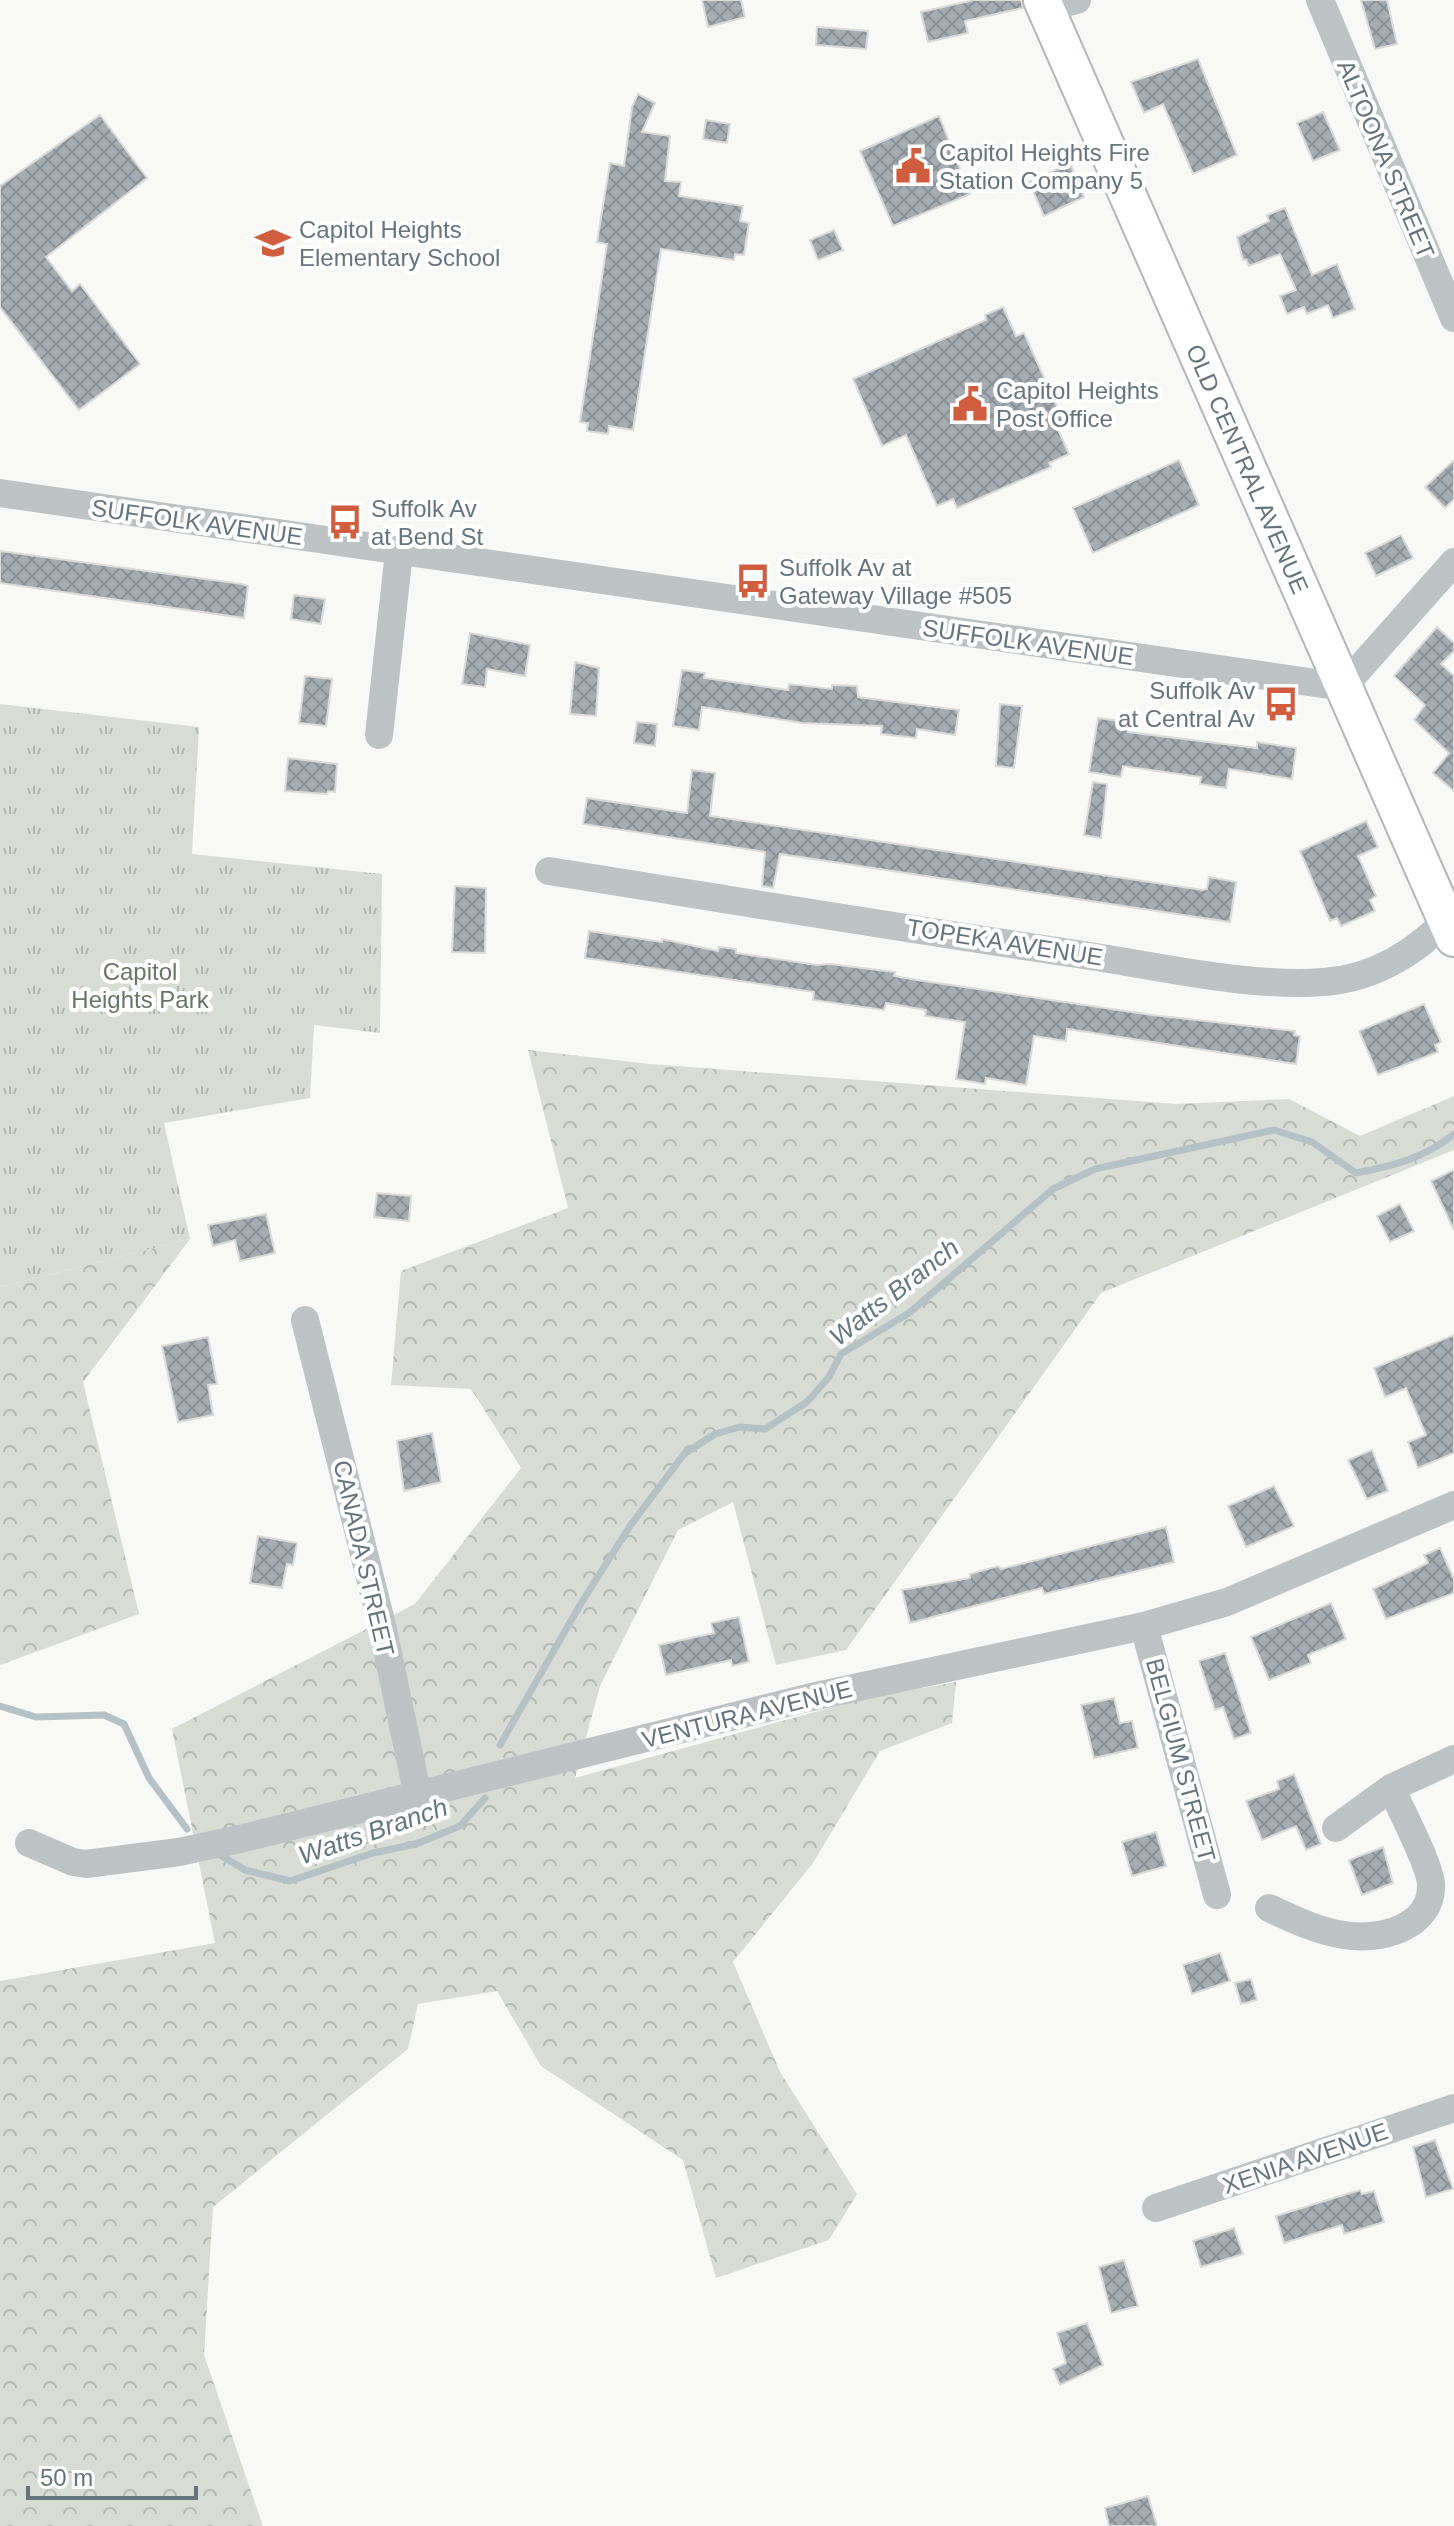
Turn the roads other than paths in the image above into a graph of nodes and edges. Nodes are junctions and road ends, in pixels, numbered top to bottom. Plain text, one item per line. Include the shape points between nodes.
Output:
1 (1320, 0) edge
2 (1055, 3) edge
3 (1454, 318) edge
4 (0, 493) edge
5 (399, 552) junction
6 (1454, 562) edge
7 (1343, 687) junction
8 (379, 735) dead end
9 (549, 871) dead end
10 (1451, 923) edge
11 (305, 1320) dead end
12 (1454, 1505) edge
13 (1144, 1626) junction
14 (1454, 1759) edge
15 (1391, 1788) junction
16 (418, 1796) junction
17 (1336, 1828) dead end
18 (29, 1843) dead end
19 (1217, 1895) dead end
20 (1269, 1908) dead end
21 (1454, 2108) edge
22 (1156, 2208) dead end

1 - 3 street, ALTOONA STREET
2 - 7 main road, OLD CENTRAL AVENUE
4 - 5 street, SUFFOLK AVENUE
5 - 7 street, SUFFOLK AVENUE
5 - 8 street
6 - 7 street
7 - 10 main road, OLD CENTRAL AVENUE
9 - 10 street, TOPEKA AVENUE via 1050,950 1298,982 1372,971
11 - 16 street, CANADA STREET via 381,1621
12 - 13 street, VENTURA AVENUE via 1227,1602
13 - 16 street, VENTURA AVENUE via 807,1698
13 - 19 street, BELGIUM STREET
14 - 15 street
15 - 17 street
15 - 20 street via 1431,1882 1418,1920 1377,1934 1346,1936
16 - 18 street, VENTURA AVENUE via 179,1852 105,1863 73,1862
21 - 22 street, XENIA AVENUE

